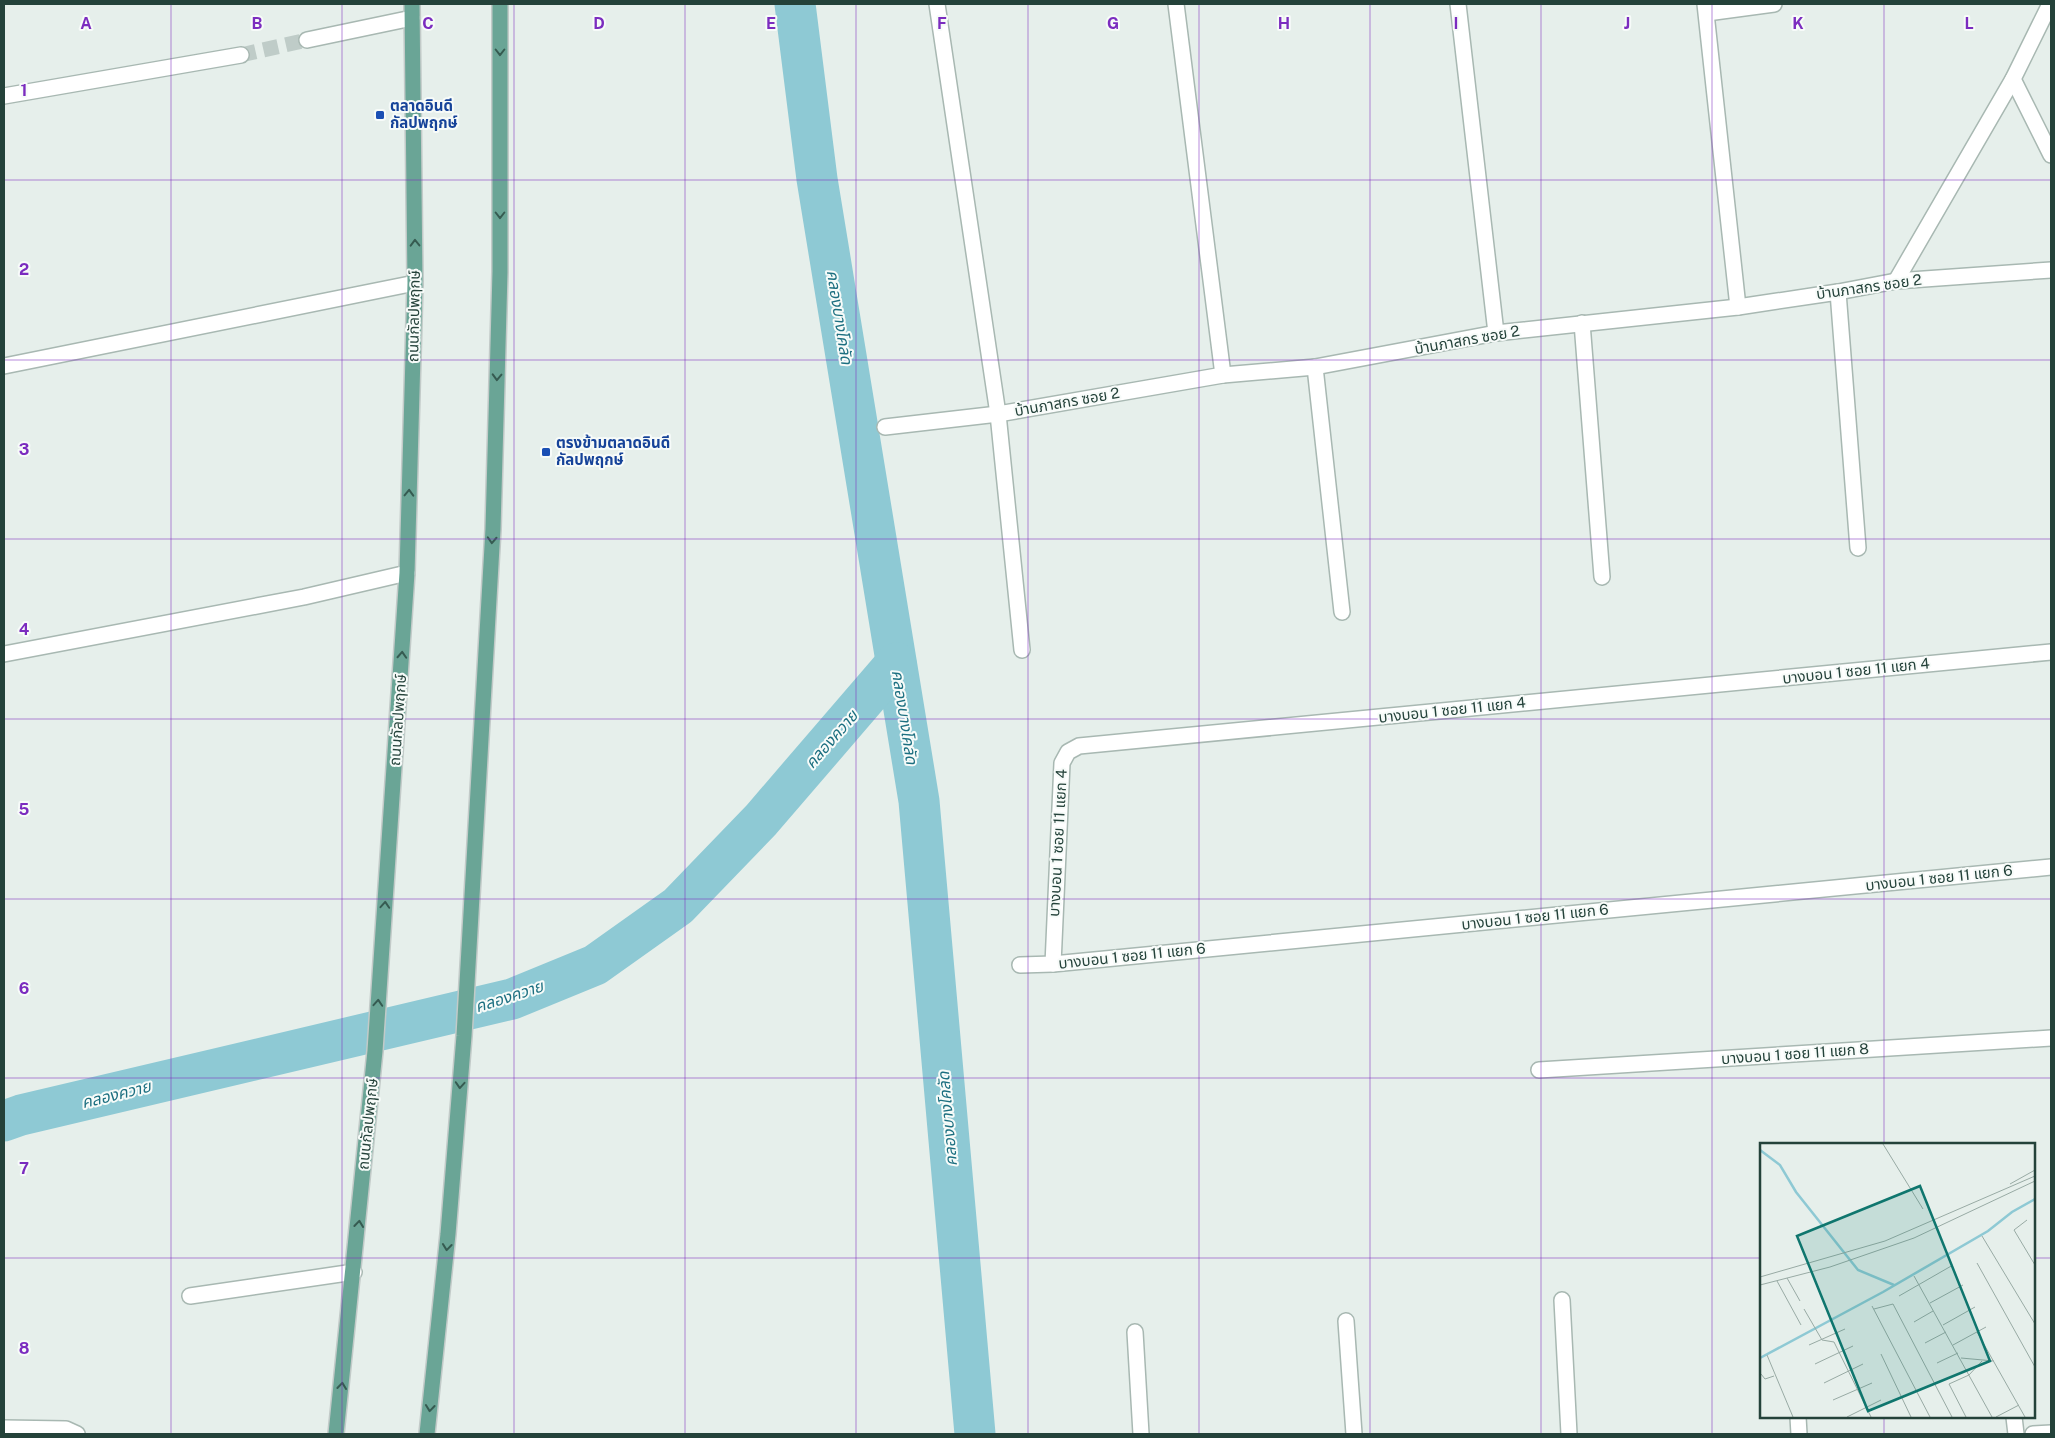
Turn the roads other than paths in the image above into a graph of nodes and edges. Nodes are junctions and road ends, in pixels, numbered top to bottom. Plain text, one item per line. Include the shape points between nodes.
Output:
1 (500, 4) edge
2 (936, 4) edge
3 (1176, 4) edge
4 (1458, 4) edge
5 (1774, 4) edge
6 (2050, 4) edge
7 (1706, 9) edge
8 (412, 11) edge
9 (307, 40) tunnel mouth
10 (241, 55) tunnel mouth
11 (2013, 79) junction
12 (4, 96) edge
13 (2051, 155) edge
14 (2051, 270) edge
15 (1896, 281) junction
16 (415, 283) junction
17 (1838, 292) junction
18 (1738, 307) junction
19 (1582, 323) junction
20 (1496, 333) junction
21 (4, 366) edge
22 (1315, 367) junction
23 (1223, 375) junction
24 (998, 414) junction
25 (885, 427) dead end
26 (1858, 548) dead end
27 (407, 573) junction
28 (1602, 577) dead end
29 (1342, 612) dead end
30 (1022, 650) dead end
31 (2051, 652) edge
32 (4, 654) edge
33 (2051, 866) edge
34 (1053, 964) junction
35 (1020, 965) dead end
36 (2051, 1038) edge
37 (1539, 1070) dead end
38 (354, 1272) junction
39 (190, 1296) dead end
40 (1562, 1300) dead end
41 (1346, 1321) dead end
42 (1135, 1332) dead end
43 (1798, 1418) edge
44 (2014, 1418) edge
45 (4, 1428) edge
46 (2051, 1433) edge
47 (77, 1434) edge
48 (336, 1434) edge
49 (427, 1434) edge
50 (1141, 1434) edge
51 (1354, 1434) edge
52 (1569, 1434) edge
53 (1799, 1434) edge
54 (2016, 1434) edge
55 (2033, 1434) edge

1 -> 49 main road via 500,272 493,519 464,1036
2 - 24 street
3 - 23 street
4 - 20 street
5 - 7 street
6 - 11 street
7 - 18 street
8 - 9 street
16 -> 8 main road, ถนนกัลปพฤกษ์
10 - 12 street
11 - 13 street
11 - 15 street
14 - 15 street, บ้านภาสกร ซอย 2
15 - 17 street, บ้านภาสกร ซอย 2
16 - 21 street
27 -> 16 main road, ถนนกัลปพฤกษ์
17 - 18 street, บ้านภาสกร ซอย 2
17 - 26 street
18 - 19 street, บ้านภาสกร ซอย 2
19 - 20 street, บ้านภาสกร ซอย 2
19 - 28 street
20 - 22 street, บ้านภาสกร ซอย 2
22 - 23 street, บ้านภาสกร ซอย 2
22 - 29 street
23 - 24 street, บ้านภาสกร ซอย 2
24 - 25 street, บ้านภาสกร ซอย 2
24 - 30 street
27 - 32 street via 304,597
38 -> 27 main road, ถนนกัลปพฤกษ์ via 375,1051
31 - 34 street, บางบอน 1 ซอย 11 แยก 4 via 1079,746 1068,752 1062,762
33 - 34 street, บางบอน 1 ซอย 11 แยก 6
34 - 35 street, บางบอน 1 ซอย 11 แยก 6
36 - 37 street, บางบอน 1 ซอย 11 แยก 8
38 - 39 street
48 -> 38 main road, ถนนกัลปพฤกษ์
40 - 52 street
41 - 51 street
42 - 50 street
43 - 53 street
44 - 54 street
45 - 47 street via 66,1429
46 - 55 street

